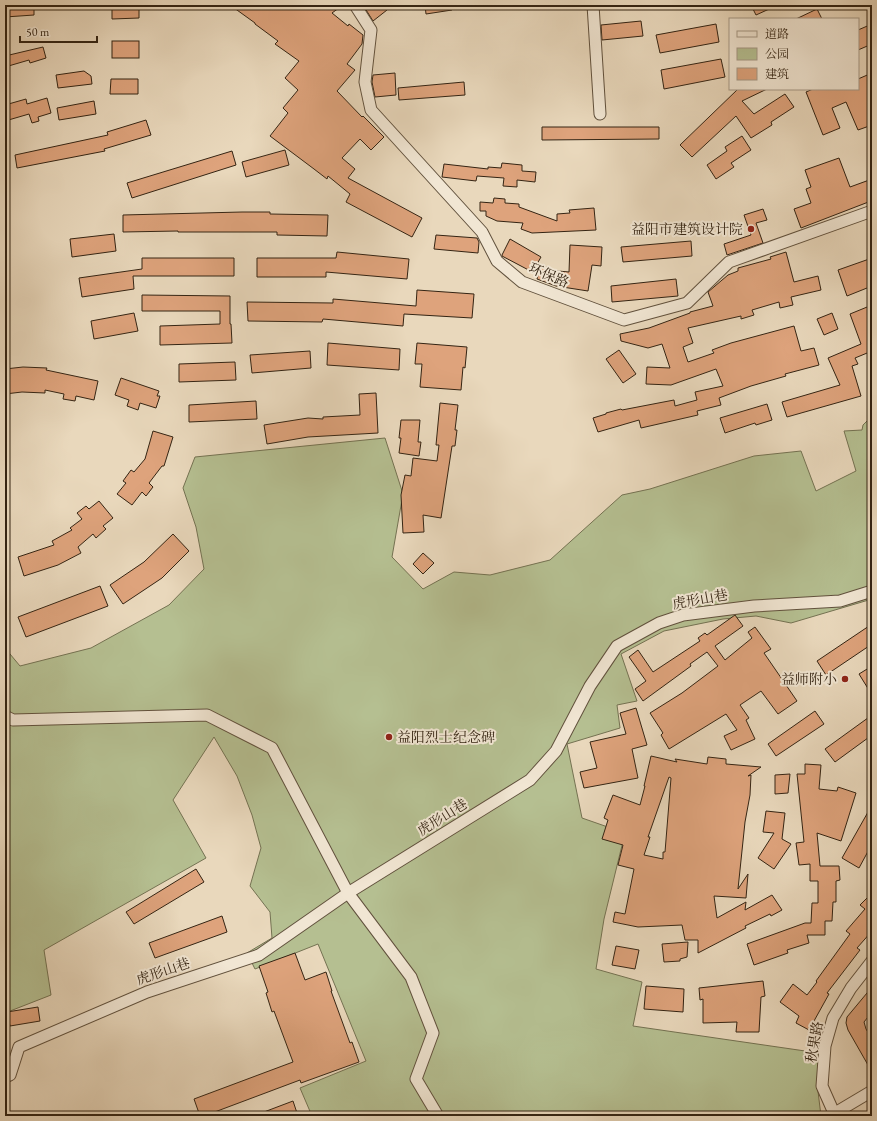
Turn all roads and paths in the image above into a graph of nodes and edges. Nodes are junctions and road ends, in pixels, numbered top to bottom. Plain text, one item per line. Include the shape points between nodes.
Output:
1 (354, 5) edge
2 (592, 5) edge
3 (600, 114) dead end
4 (872, 211) edge
5 (872, 591) edge
6 (5, 716) edge
7 (348, 893) junction
8 (872, 961) edge
9 (5, 1077) edge
10 (872, 1091) edge
11 (832, 1115) edge
12 (438, 1116) edge

1 - 4 street, 环保路 via 371,30 364,82 371,110 482,232 497,260 522,282 624,320 687,303 729,262
2 - 3 street
5 - 7 street, 虎形山巷 via 840,601 754,606 683,615 659,623 617,646 590,686 556,751 530,780
6 - 7 street via 13,720 207,715 272,748
7 - 9 street, 虎形山巷 via 259,955 147,992 19,1047 10,1075
7 - 12 street via 411,977 433,1033 416,1079
8 - 11 street, 秋果路 via 851,988 833,1018 825,1046 822,1086
10 - 11 street

